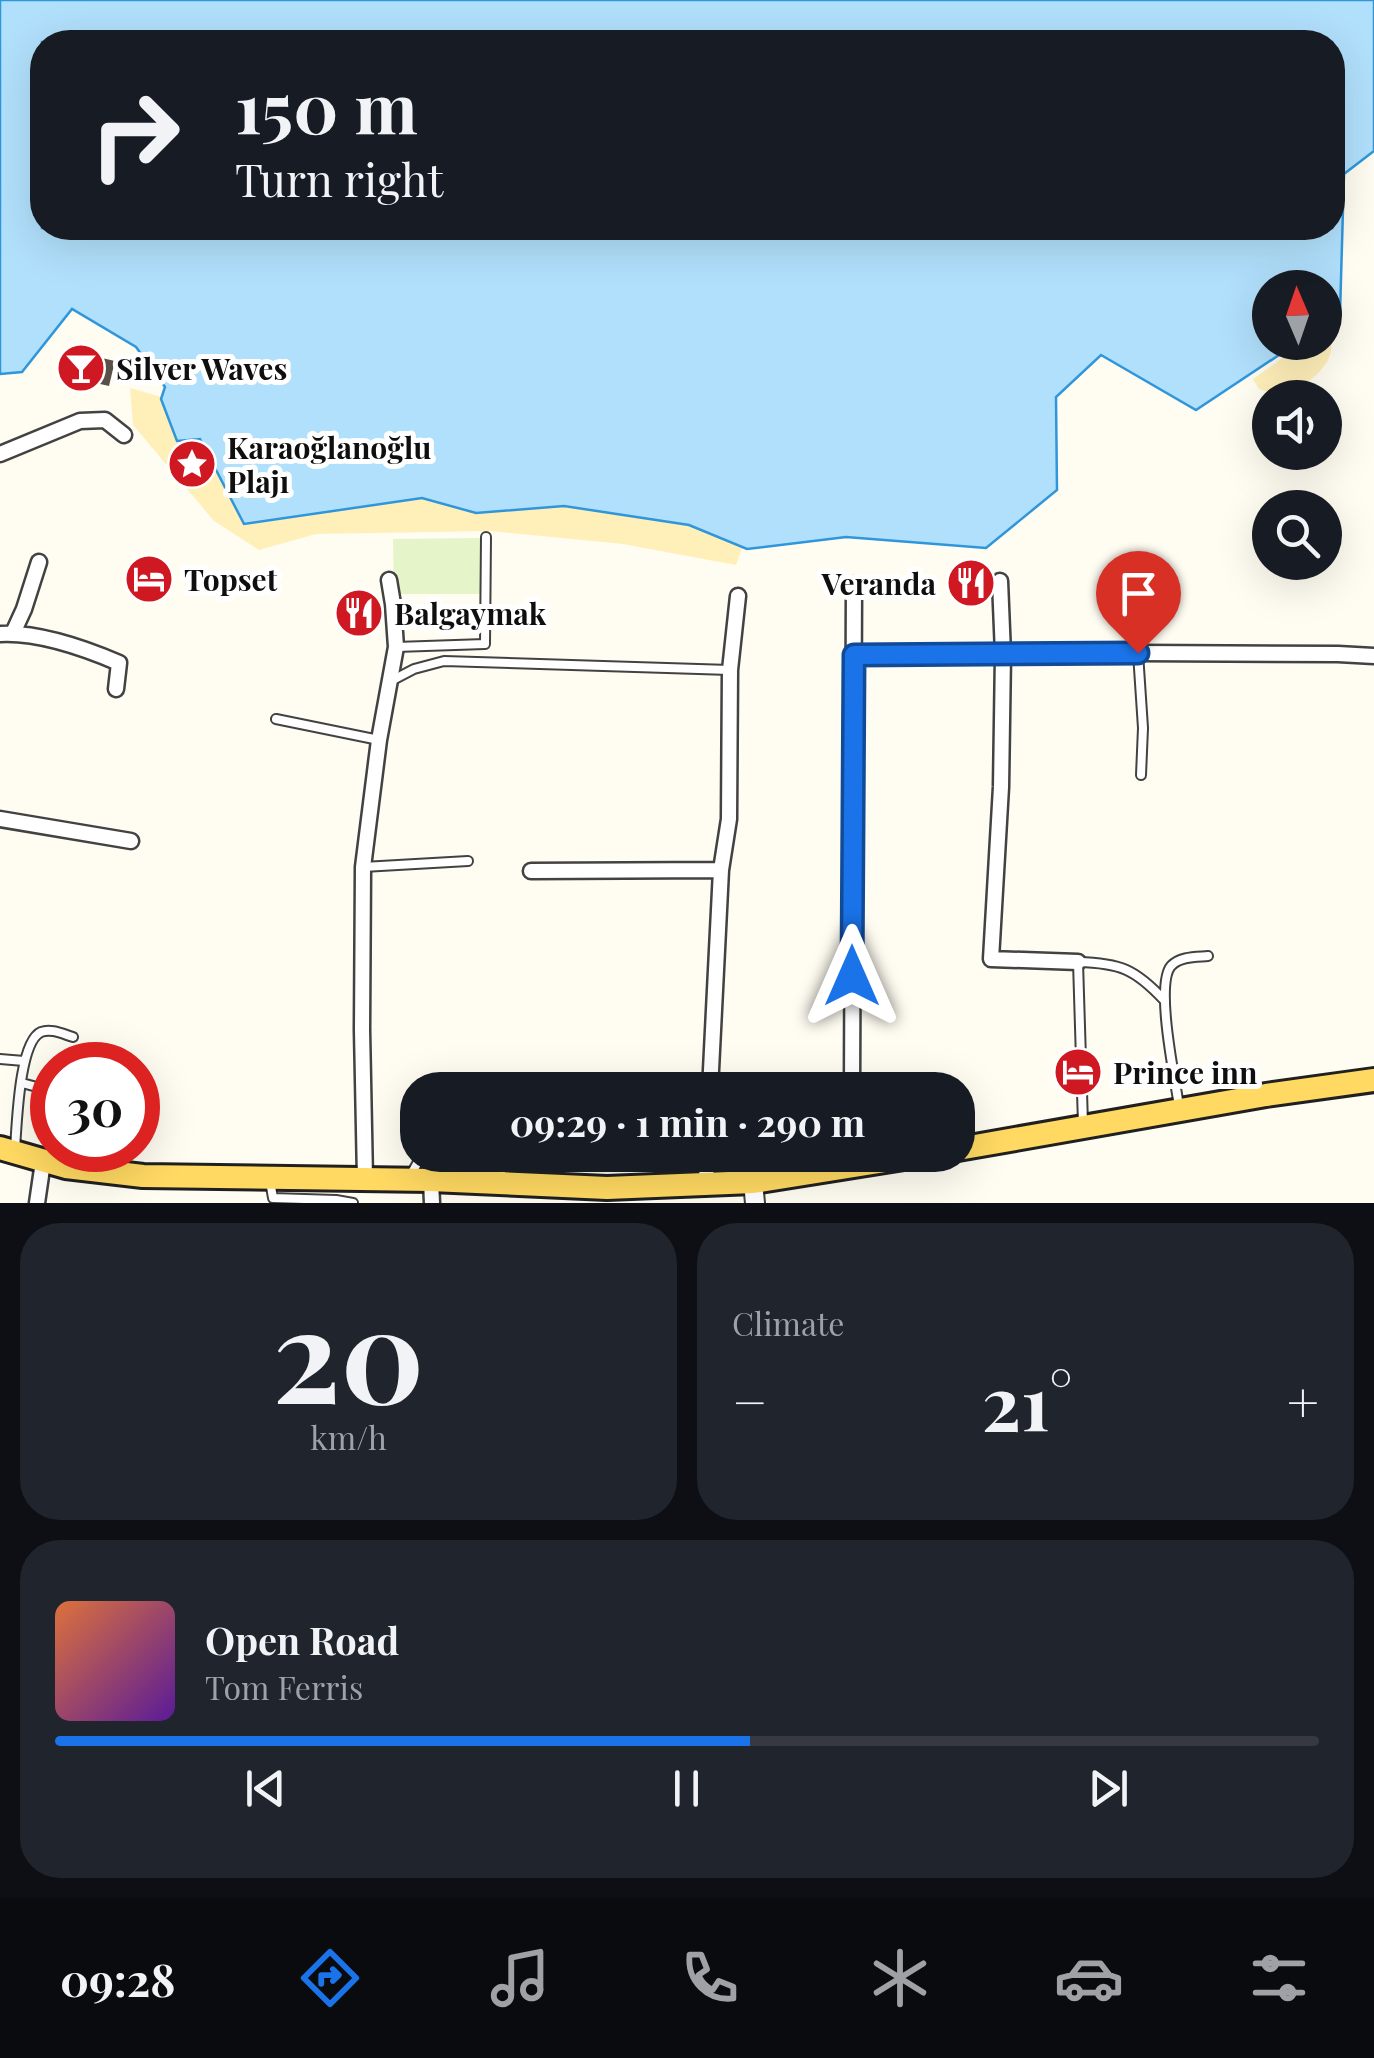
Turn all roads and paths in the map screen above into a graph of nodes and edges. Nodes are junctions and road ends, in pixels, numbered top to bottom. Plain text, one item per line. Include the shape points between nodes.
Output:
1 (124, 436) dead end
2 (0, 454) edge
3 (486, 537) dead end
4 (39, 562) dead end
5 (389, 580) dead end
6 (1000, 581) dead end
7 (854, 584) dead end
8 (738, 596) dead end
9 (6, 633) edge
10 (396, 648) junction
11 (1138, 653) junction
12 (1003, 654) junction
13 (854, 655) junction
14 (1374, 656) edge
15 (730, 670) junction
16 (391, 682) junction
17 (116, 690) dead end
18 (276, 719) dead end
19 (379, 740) junction
20 (1141, 774) dead end
21 (0, 818) edge
22 (132, 841) dead end
23 (468, 861) dead end
24 (363, 866) junction
25 (531, 870) dead end
26 (722, 870) junction
27 (1208, 956) dead end
28 (1078, 962) junction
29 (1164, 1000) junction
30 (73, 1037) dead end
31 (0, 1059) edge
32 (24, 1062) junction
33 (711, 1072) edge
34 (852, 1072) edge
35 (1374, 1080) edge
36 (22, 1083) junction
37 (30, 1085) edge
38 (1180, 1110) junction
39 (1084, 1127) junction
40 (975, 1146) edge
41 (7, 1150) edge
42 (42, 1172) edge
43 (99, 1172) edge
44 (706, 1172) edge
45 (815, 1172) edge
46 (366, 1179) junction
47 (706, 1186) junction
48 (424, 1188) edge
49 (336, 1189) junction
50 (520, 1190) edge
51 (754, 1192) edge
52 (599, 1195) edge
53 (37, 1203) edge
54 (353, 1203) edge

1 - 2 street via 106,420 80,421
3 - 10 lane via 485,644
4 - 9 street via 24,609
5 - 10 street
6 - 12 street
7 - 13 street
8 - 15 street
9 - 17 street via 86,649 119,663
10 - 16 street
11 - 12 street
11 - 14 street
11 - 20 lane
12 - 13 street
12 - 28 street via 990,959
13 - 34 street
15 - 16 lane via 444,661
15 - 26 street
16 - 19 street
18 - 19 lane
19 - 24 street
21 - 22 street
23 - 24 lane
24 - 46 street
25 - 26 street
26 - 33 street
27 - 29 lane via 1173,964
28 - 29 lane via 1136,973
28 - 39 lane
29 - 38 lane
30 - 32 lane via 40,1032
31 - 32 lane
32 - 36 lane
35 - 38 main road
36 - 37 lane
36 - 41 lane
38 - 39 main road
39 - 40 main road
42 - 53 street
43 - 49 main road via 270,1177
44 - 47 street
45 - 51 main road
46 - 48 main road
46 - 49 main road
47 - 51 main road
47 - 52 main road
48 - 50 main road
49 - 54 lane
50 - 52 main road

